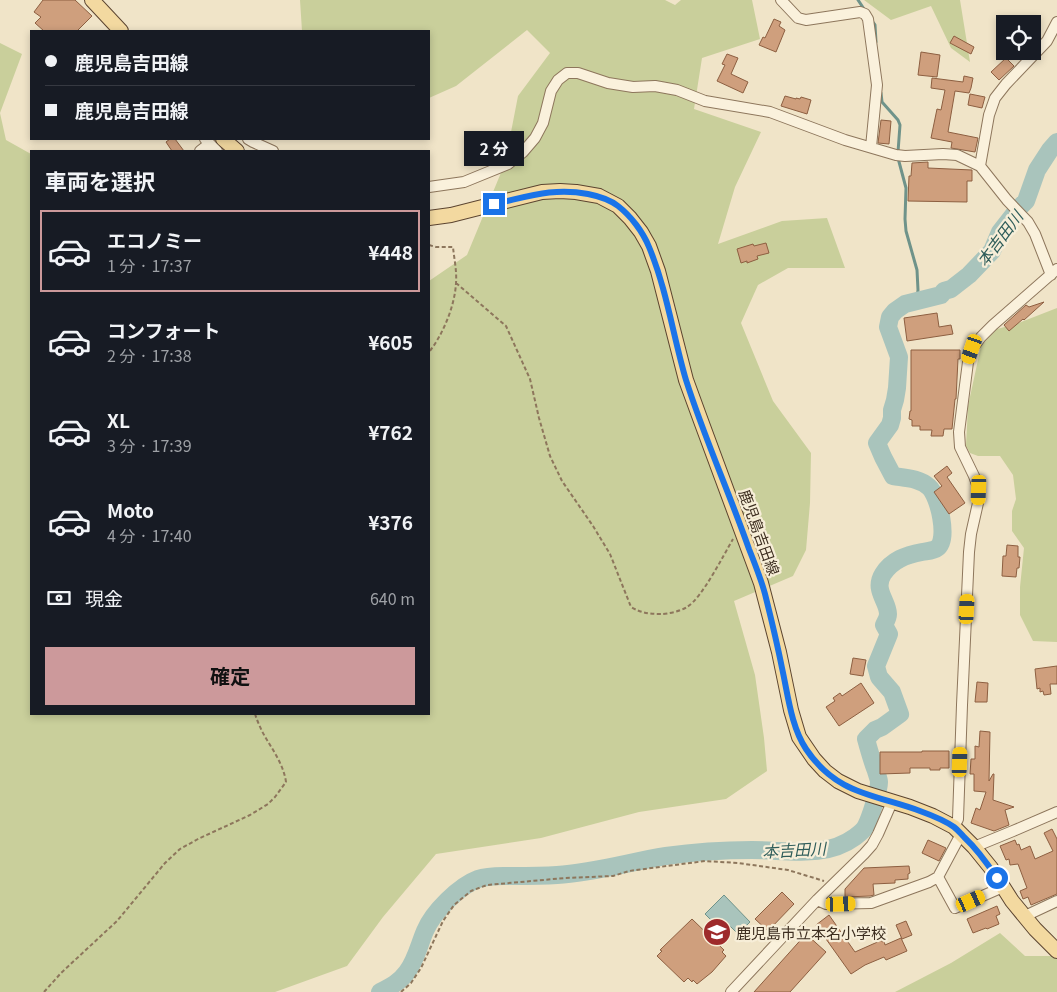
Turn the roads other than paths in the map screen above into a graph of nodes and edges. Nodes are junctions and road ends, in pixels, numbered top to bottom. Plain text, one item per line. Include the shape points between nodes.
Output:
1 (92, 0) edge
2 (781, 0) edge
3 (1057, 22) edge
4 (121, 30) edge
5 (249, 140) edge
6 (213, 143) edge
7 (871, 147) junction
8 (202, 150) edge
9 (234, 150) edge
10 (271, 150) edge
11 (980, 166) junction
12 (430, 187) edge
13 (430, 218) edge
14 (1054, 272) edge
15 (886, 800) junction
16 (1057, 812) edge
17 (958, 831) junction
18 (974, 847) junction
19 (938, 877) junction
20 (1003, 887) junction
21 (817, 900) junction
22 (1057, 901) edge
23 (1025, 916) junction
24 (1057, 952) edge
25 (731, 992) edge

1 - 4 main road
2 - 7 street via 798,18 806,20 865,14 877,85
3 - 11 street via 1047,41 996,98 989,115
5 - 10 street
6 - 8 street
6 - 9 main road
7 - 11 street via 900,156 958,155
7 - 12 street via 770,112 705,101 677,90 608,84 578,73 567,73 551,91 543,123 535,138 508,164 464,182
11 - 14 street via 1028,222
13 - 15 main road, 鹿児島吉田線 via 542,192 576,192 599,196 618,206 641,232 658,271 686,380 765,593 799,737 814,759 838,781
14 - 17 street via 993,325 972,349 968,362 960,447 979,490 971,534
15 - 17 main road, 鹿児島吉田線 via 933,816
15 - 21 street via 872,845
16 - 18 street
17 - 18 main road, 鹿児島吉田線
17 - 19 street
18 - 20 main road, 鹿児島吉田線
19 - 20 street via 954,908
19 - 21 street via 870,903 826,904
20 - 23 main road, 鹿児島吉田線
21 - 25 street
22 - 23 street
23 - 24 main road, 鹿児島吉田線

